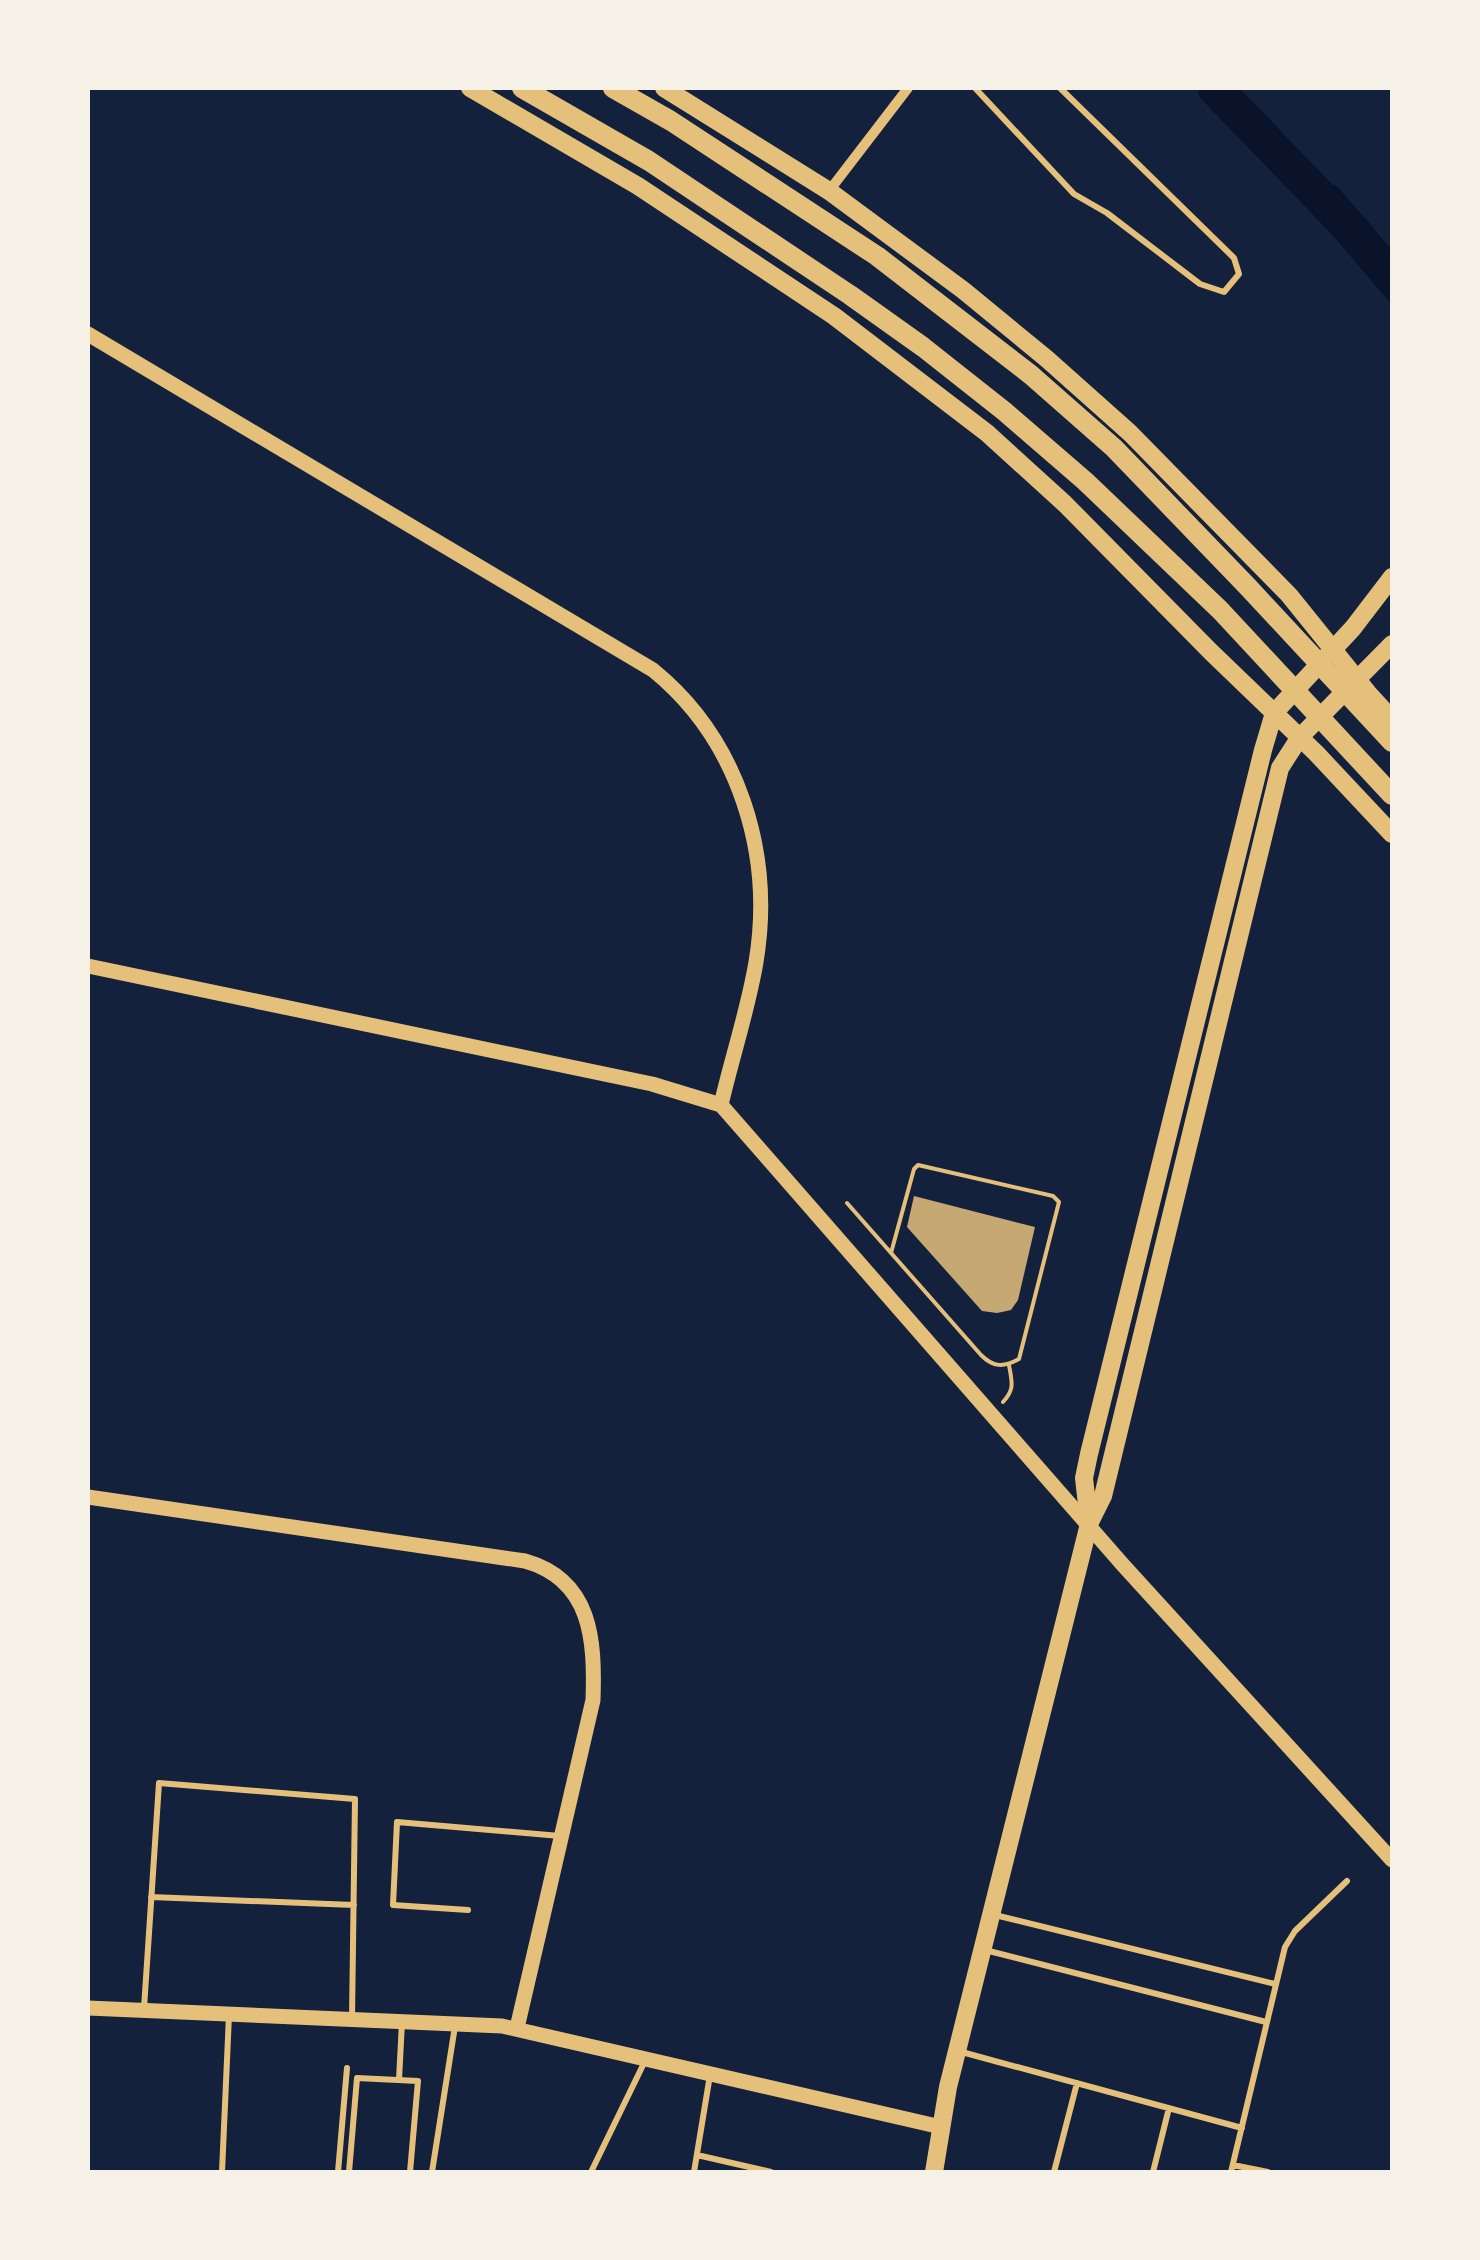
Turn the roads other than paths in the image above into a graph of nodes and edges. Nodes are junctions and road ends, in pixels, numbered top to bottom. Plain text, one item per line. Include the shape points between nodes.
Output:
1 (470, 88) edge
2 (522, 88) edge
3 (613, 88) edge
4 (664, 88) edge
5 (908, 88) edge
6 (974, 88) edge
7 (1060, 88) edge
8 (830, 191) junction
9 (88, 334) edge
10 (1392, 577) edge
11 (1392, 644) edge
12 (1333, 650) junction
13 (1357, 679) junction
14 (1274, 713) junction
15 (1392, 719) edge
16 (1300, 738) junction
17 (1392, 742) edge
18 (1392, 795) edge
19 (1392, 834) edge
20 (88, 966) edge
21 (721, 1105) junction
22 (88, 1497) edge
23 (1089, 1524) junction
24 (562, 1836) junction
25 (1392, 1860) edge
26 (1347, 1881) dead end
27 (152, 1898) junction
28 (354, 1904) junction
29 (468, 1910) dead end
30 (992, 1915) junction
31 (984, 1950) junction
32 (1275, 1984) junction
33 (88, 2008) edge
34 (144, 2010) junction
35 (229, 2015) junction
36 (352, 2020) junction
37 (402, 2022) junction
38 (1266, 2022) junction
39 (456, 2024) junction
40 (517, 2028) junction
41 (958, 2050) junction
42 (646, 2058) junction
43 (347, 2068) dead end
44 (710, 2073) junction
45 (399, 2080) junction
46 (1076, 2084) junction
47 (1169, 2108) junction
48 (942, 2127) junction
49 (1242, 2128) junction
50 (697, 2155) junction
51 (1232, 2168) edge
52 (222, 2172) edge
53 (338, 2172) edge
54 (349, 2172) edge
55 (410, 2172) edge
56 (432, 2172) edge
57 (591, 2172) edge
58 (694, 2172) edge
59 (771, 2172) edge
60 (934, 2172) edge
61 (1054, 2172) edge
62 (1153, 2172) edge
63 (1268, 2172) edge

1 - 14 main road via 638,186 905,368 1065,504
2 - 18 highway via 649,161 788,254 1004,411 1220,610
3 - 17 highway via 877,256 1031,375 1114,448
4 - 8 main road
5 - 8 street
6 - 7 lane via 1074,194 1200,284 1224,292 1239,274 1234,258
8 - 12 main road via 963,290 1130,432 1289,595
9 - 21 street via 653,670 688,702 735,778 759,861 756,963
10 - 12 main road
11 - 13 main road
12 - 13 main road
12 - 14 main road
13 - 15 main road
13 - 16 main road
14 - 16 main road
14 - 23 main road via 1089,1454
16 - 19 main road
16 - 23 main road via 1280,768 1103,1496
20 - 21 street via 652,1084
21 - 23 street
22 - 24 street via 524,1562 559,1575 583,1610 594,1676
23 - 25 street
23 - 30 main road
24 - 29 lane via 397,1822 393,1905
24 - 40 street
26 - 32 lane via 1289,1939
27 - 28 lane
27 - 28 lane via 159,1783 356,1798
27 - 34 lane
28 - 36 lane
30 - 31 main road
30 - 32 lane
31 - 38 lane
31 - 41 main road
32 - 38 lane
33 - 34 street
34 - 35 street
35 - 36 street
35 - 52 lane
36 - 37 street
37 - 39 street
37 - 45 lane
38 - 49 lane
39 - 40 street
39 - 56 lane
40 - 42 street
41 - 46 lane
41 - 48 main road
42 - 44 street
42 - 57 lane
43 - 53 lane
44 - 48 street
44 - 50 lane
45 - 54 lane via 358,2078
45 - 55 lane via 418,2081
46 - 47 lane
46 - 61 lane
47 - 49 lane
47 - 62 lane
48 - 60 main road
49 - 51 lane
50 - 58 lane
50 - 59 lane
51 - 63 lane

